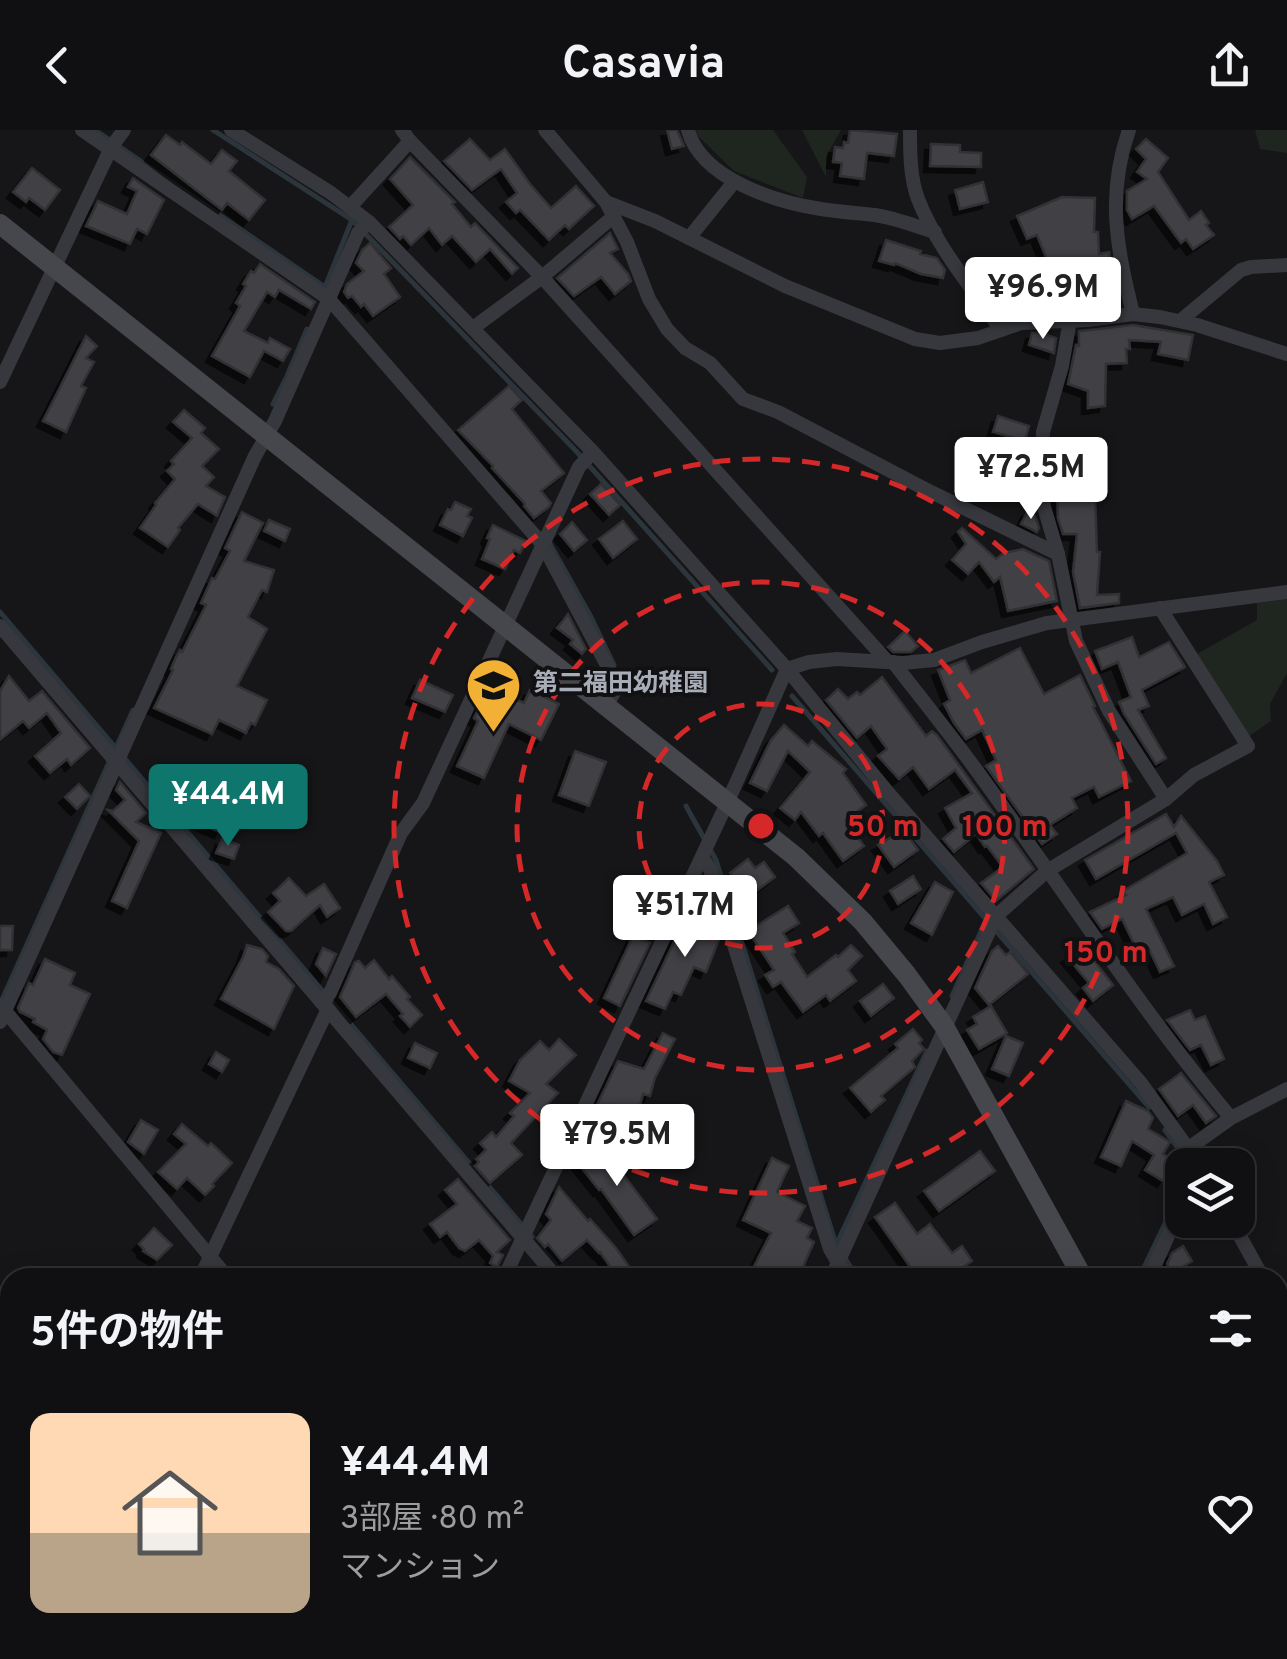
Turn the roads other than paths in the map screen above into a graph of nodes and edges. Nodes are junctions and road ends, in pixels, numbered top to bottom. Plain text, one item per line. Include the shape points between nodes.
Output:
1 (82, 130) edge
2 (545, 130) edge
3 (688, 130) edge
4 (910, 130) edge
5 (1128, 130) edge
6 (242, 133) edge
7 (406, 136) edge
8 (116, 141) edge
9 (734, 182) junction
10 (350, 207) junction
11 (610, 209) junction
12 (0, 224) edge
13 (364, 227) junction
14 (935, 232) junction
15 (689, 238) junction
16 (1287, 265) edge
17 (54, 267) junction
18 (542, 277) junction
19 (331, 295) junction
20 (1133, 314) junction
21 (1070, 320) junction
22 (1180, 321) junction
23 (473, 328) junction
24 (1001, 330) junction
25 (1287, 354) edge
26 (0, 382) edge
27 (266, 436) junction
28 (588, 457) junction
29 (545, 541) junction
30 (1058, 554) junction
31 (1287, 592) edge
32 (1160, 608) junction
33 (1070, 619) junction
34 (0, 626) edge
35 (506, 627) junction
36 (890, 662) junction
37 (787, 669) junction
38 (606, 706) junction
39 (116, 757) junction
40 (1166, 799) junction
41 (728, 802) junction
42 (706, 849) junction
43 (1046, 871) junction
44 (992, 922) junction
45 (326, 1000) junction
46 (2, 1011) edge
47 (944, 1026) junction
48 (1287, 1089) edge
49 (1231, 1118) junction
50 (1189, 1148) joint
51 (525, 1232) junction
52 (1167, 1238) edge
53 (1241, 1238) edge
54 (210, 1255) junction
55 (838, 1263) edge
56 (204, 1268) edge
57 (220, 1268) edge
58 (509, 1268) edge
59 (550, 1268) edge
60 (1077, 1268) edge
61 (1153, 1268) edge
62 (1257, 1268) edge

1 - 8 street
2 - 11 street
3 - 9 street via 698,153
4 - 14 street via 918,198
5 - 20 street via 1116,181 1118,249
6 - 10 street
7 - 10 street
7 - 18 street
8 - 17 street
8 - 19 street
9 - 14 street via 816,209 878,215
9 - 15 street
10 - 13 street
11 - 15 street
11 - 18 street
11 - 30 street via 666,328 744,398
12 - 17 street
13 - 19 street
13 - 23 street
14 - 24 street
15 - 24 street via 784,286 915,338 940,343
16 - 22 street via 1240,270
17 - 26 street
17 - 27 street
18 - 23 street
18 - 36 street
19 - 27 street
19 - 29 street
20 - 21 street
20 - 22 street
21 - 24 street
21 - 30 street via 1041,457 1044,507
22 - 25 street
23 - 28 street
27 - 35 street
27 - 39 street
28 - 29 street
28 - 37 street
29 - 35 street
29 - 38 street via 618,686
30 - 33 street
31 - 32 street
32 - 33 street
32 - 40 street via 1248,746
33 - 36 street via 934,660
33 - 40 street via 1109,712
34 - 39 street
35 - 38 street
35 - 45 street
36 - 37 street via 836,658
36 - 43 street
37 - 41 street
37 - 44 street
38 - 41 street
39 - 45 street
39 - 46 street
40 - 43 street
41 - 42 street
41 - 47 street via 863,922
42 - 51 street
42 - 55 street
43 - 44 street
43 - 49 street
44 - 47 street
44 - 50 street via 1141,1083
45 - 51 street
45 - 54 street
46 - 54 street
47 - 55 street
47 - 60 street
48 - 49 street
49 - 50 street
51 - 58 street
51 - 59 street
52 - 61 street
53 - 62 street
54 - 56 street
54 - 57 street

